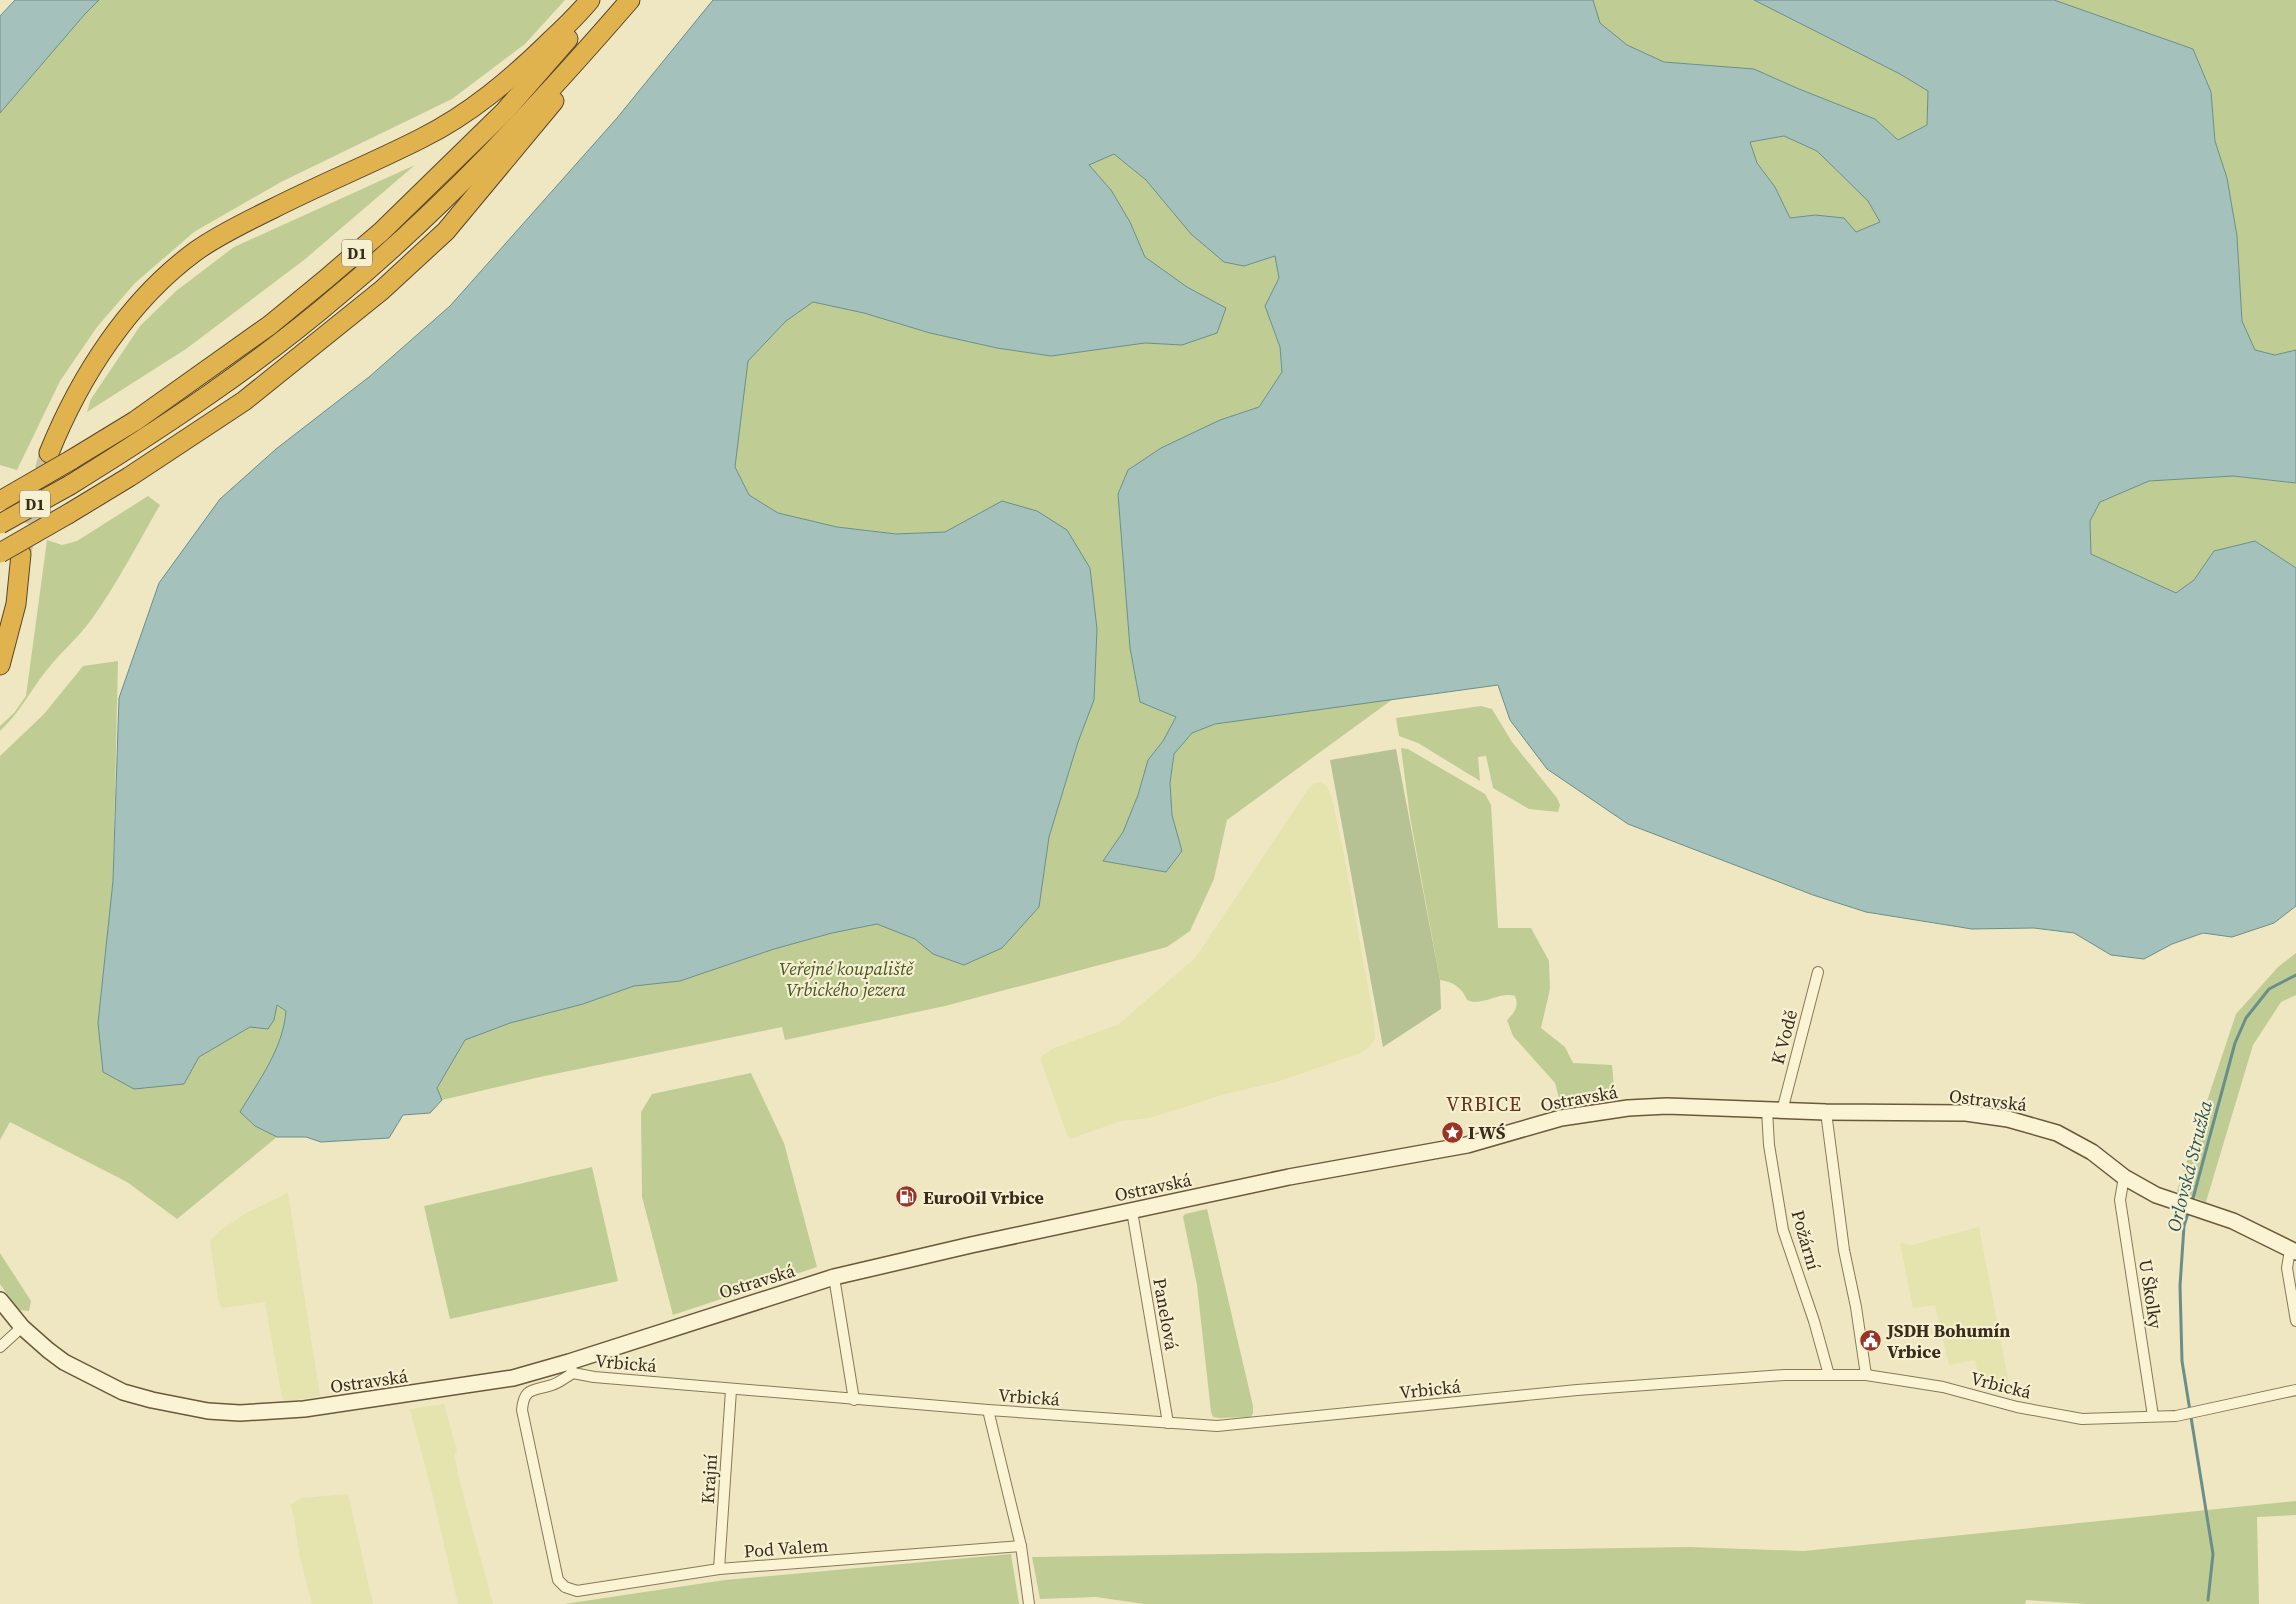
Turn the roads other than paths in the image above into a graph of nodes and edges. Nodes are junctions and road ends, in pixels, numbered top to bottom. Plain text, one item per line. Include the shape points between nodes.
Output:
1 (590, 0) edge
2 (602, 0) edge
3 (630, 0) edge
4 (584, 53) junction
5 (49, 453) tunnel mouth
6 (0, 501) edge
7 (0, 524) edge
8 (0, 553) edge
9 (21, 554) tunnel mouth
10 (0, 665) edge
11 (1818, 972) dead end
12 (1774, 1110) junction
13 (1826, 1112) junction
14 (2124, 1177) junction
15 (1132, 1211) junction
16 (2293, 1251) edge
17 (834, 1277) junction
18 (0, 1300) edge
19 (2296, 1322) edge
20 (22, 1327) junction
21 (0, 1347) edge
22 (571, 1368) junction
23 (1829, 1375) junction
24 (1866, 1375) junction
25 (731, 1390) junction
26 (2296, 1390) edge
27 (854, 1400) junction
28 (988, 1410) junction
29 (2153, 1416) junction
30 (1168, 1423) junction
31 (1021, 1546) junction
32 (718, 1569) junction
33 (1030, 1604) edge

1 - 5 highway via 509,81 456,119 235,227 177,267 115,332 80,389
2 - 6 highway, D1, bridge via 505,111 374,238 270,325 135,421
3 - 4 highway, D1
4 - 7 highway, D1, bridge via 476,167 395,246 283,340 145,438
4 - 8 highway, bridge via 568,83 446,231 382,290 244,400 129,478
9 - 10 highway via 16,604
11 - 12 street, K Vodě
12 - 13 main road, Ostravská
12 - 15 main road, Ostravská via 1667,1106 1590,1113 1532,1125 1459,1147 1297,1176
12 - 23 street, Požární via 1769,1145 1784,1230
13 - 14 main road, Ostravská via 1966,1113 2008,1119 2034,1125 2074,1142
13 - 24 street, Požární via 1844,1250
14 - 16 main road, Ostravská via 2156,1195 2233,1221
14 - 29 street, U Školky via 2120,1200
15 - 17 main road, Ostravská
15 - 30 street, Panelová
16 - 19 street via 2287,1268
17 - 22 main road, Ostravská
17 - 27 street
18 - 20 main road, Ostravská
20 - 21 street
20 - 22 main road, Ostravská via 64,1362 123,1392 180,1406 232,1412 304,1409
22 - 25 street, Vrbická via 594,1377
22 - 32 street, Pod Valem via 554,1384 529,1391 523,1399 522,1410 558,1580 577,1592
23 - 24 street, Vrbická
23 - 30 street, Vrbická via 1623,1386 1218,1426
24 - 29 street, Vrbická via 1943,1387 2017,1407 2082,1419
25 - 27 street, Vrbická
25 - 32 street, Krajní
26 - 29 street, Vrbická via 2176,1416
27 - 28 street, Vrbická
28 - 30 street, Vrbická
28 - 31 street
31 - 32 street, Pod Valem
31 - 33 street

